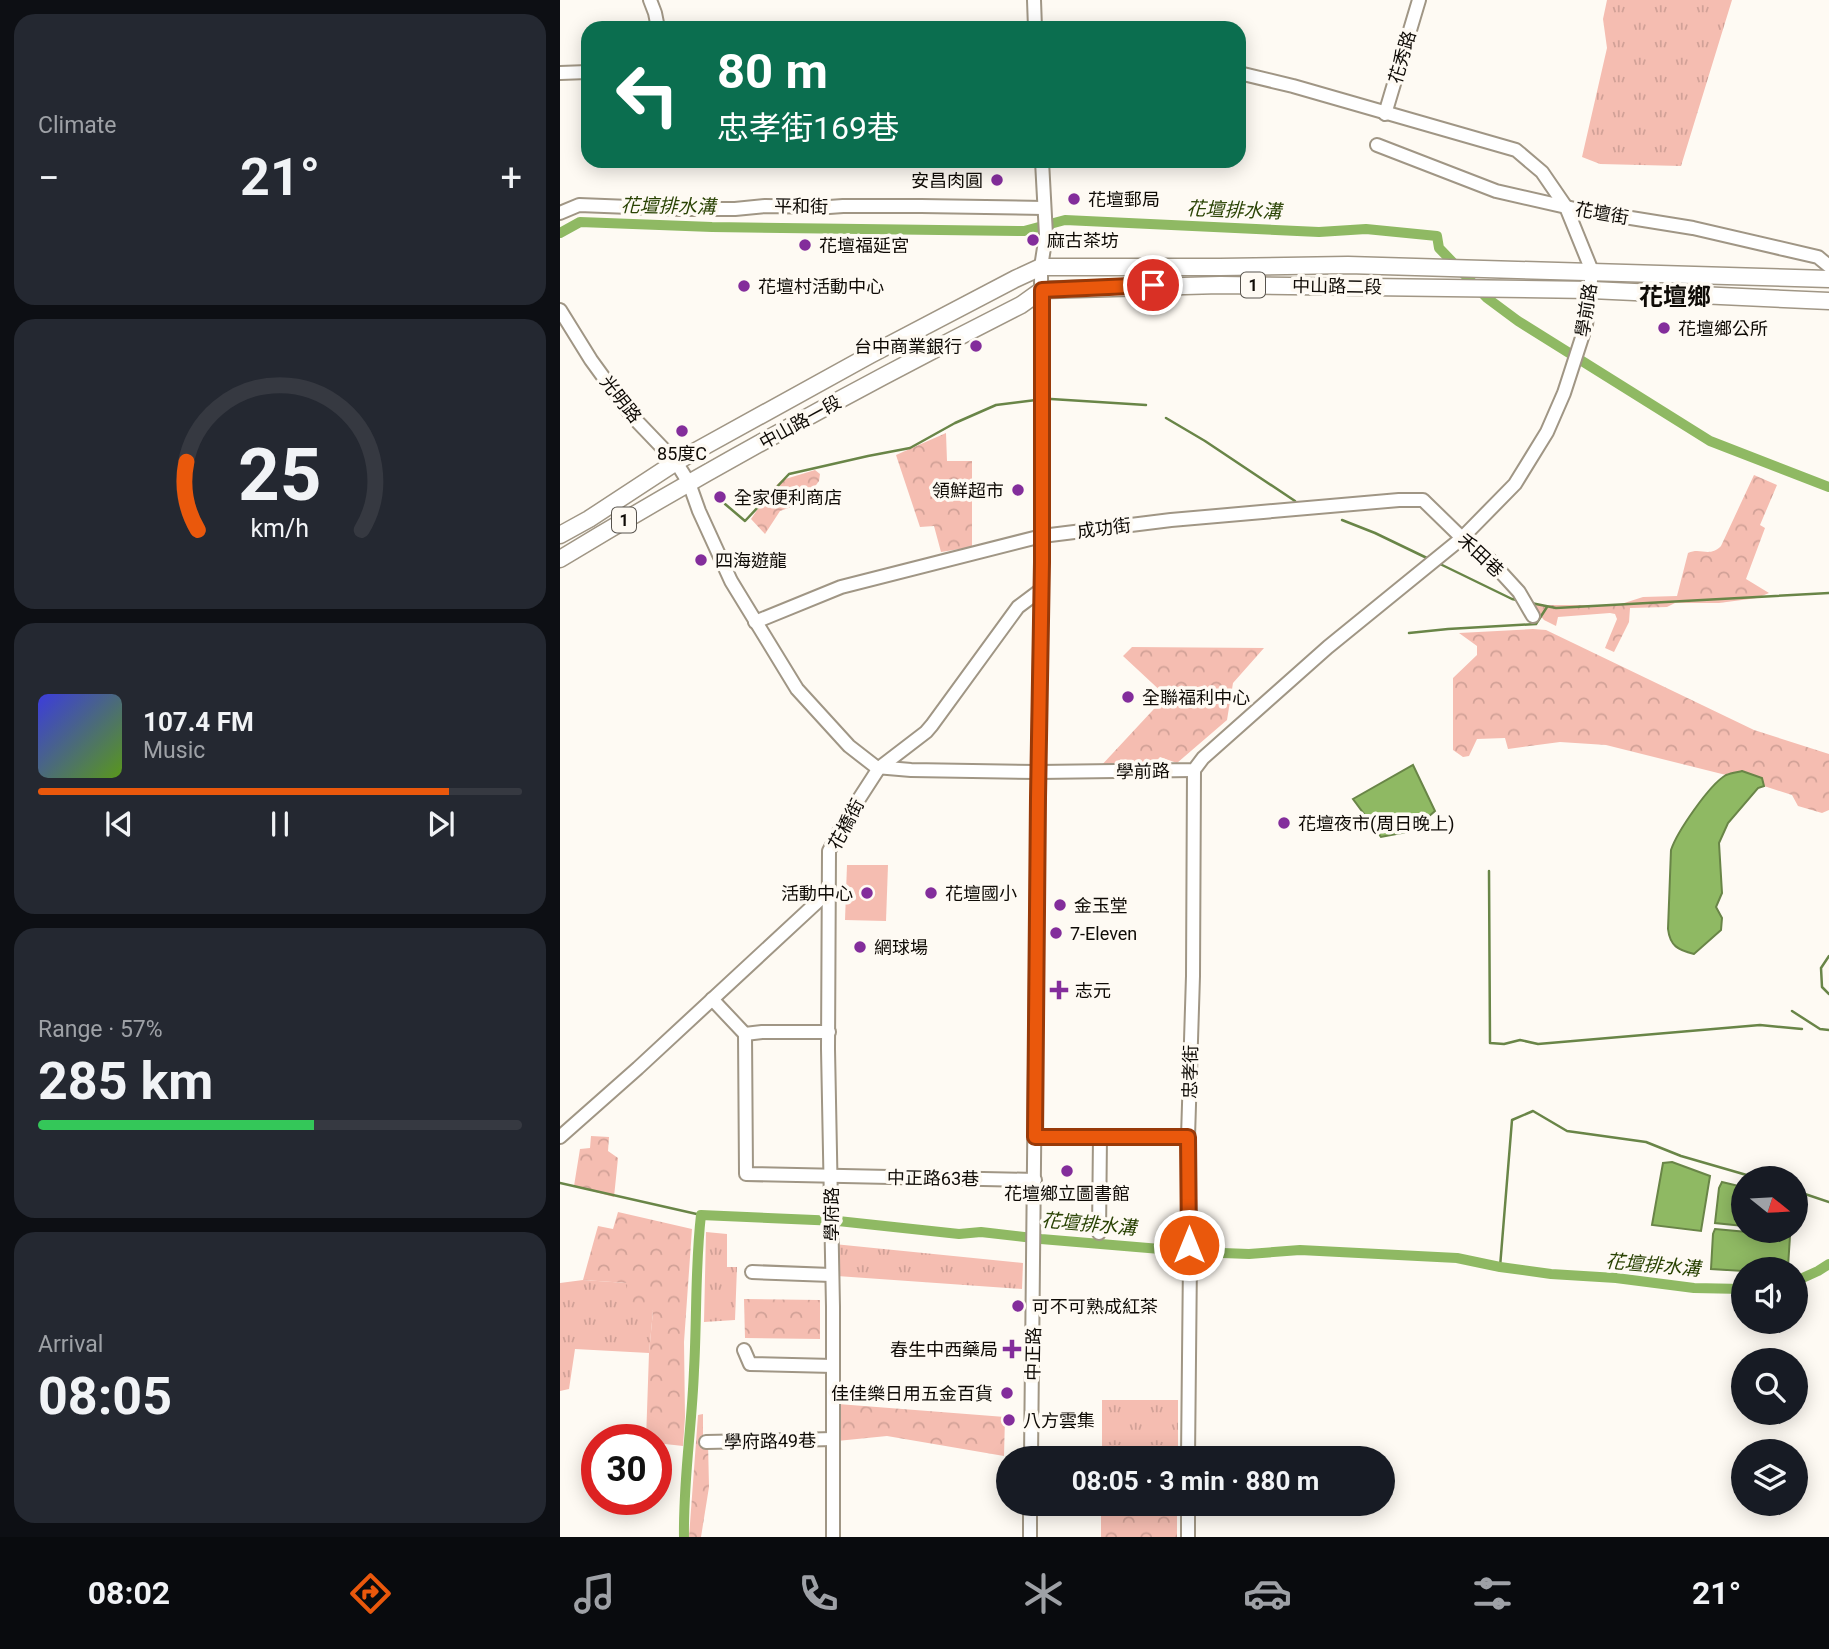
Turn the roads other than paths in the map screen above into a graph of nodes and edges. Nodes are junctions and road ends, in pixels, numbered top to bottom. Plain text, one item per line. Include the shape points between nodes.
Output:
1 (650, 0) edge
2 (1034, 0) edge
3 (1419, 0) edge
4 (657, 21) edge
5 (1035, 21) edge
6 (581, 72) edge
7 (560, 73) edge
8 (1246, 75) edge
9 (1385, 114) junction
10 (1377, 145) dead end
11 (1042, 168) edge
12 (1566, 207) junction
13 (560, 213) edge
14 (1044, 214) junction
15 (1829, 266) edge
16 (1041, 267) junction
17 (1592, 271) junction
18 (1829, 279) edge
19 (1042, 290) junction
20 (1591, 290) junction
21 (1829, 301) edge
22 (560, 310) edge
23 (676, 462) junction
24 (689, 483) junction
25 (1423, 500) joint
26 (560, 535) edge
27 (1042, 536) junction
28 (1462, 538) junction
29 (560, 559) edge
30 (1042, 589) junction
31 (1534, 616) dead end
32 (755, 622) junction
33 (879, 768) junction
34 (1194, 770) junction
35 (1038, 772) junction
36 (828, 892) junction
37 (712, 999) junction
38 (829, 1032) junction
39 (745, 1034) junction
40 (1100, 1136) junction
41 (560, 1137) edge
42 (1035, 1137) junction
43 (1188, 1137) junction
44 (831, 1176) junction
45 (1035, 1180) junction
46 (1099, 1233) dead end
47 (752, 1272) dead end
48 (831, 1275) junction
49 (744, 1350) dead end
50 (833, 1367) junction
51 (833, 1439) junction
52 (706, 1442) dead end
53 (1031, 1446) edge
54 (1188, 1446) edge
55 (1030, 1516) edge
56 (1188, 1516) edge
57 (832, 1537) edge
58 (1030, 1537) edge
59 (1188, 1537) edge

1 - 4 street
2 - 5 street
3 - 9 street, 花秀路
6 - 7 street
8 - 9 street
9 - 12 street via 1516,150 1542,172
10 - 12 street, 花壇街 via 1496,191
11 - 14 street
12 - 15 street, 花壇街 via 1705,231 1818,257
12 - 17 street
13 - 14 street, 平和街 via 579,205 681,209 909,206
14 - 16 street
16 - 17 main road, 中山路二段 / 1 via 1348,265
16 - 19 street
16 - 23 main road, 中山路一段 / 1
17 - 18 main road, 1
17 - 20 street, 學前路
19 - 20 main road, 中山路二段 / 1 via 1220,285
19 - 24 main road, 中山路一段 / 1
19 - 27 street
20 - 21 main road, 1
20 - 28 street, 學前路 via 1579,348 1547,432 1515,484
22 - 23 street, 光明路 via 631,415
23 - 24 street, 光明路
23 - 26 main road, 中山路一段 / 1
24 - 29 main road, 中山路一段 / 1
24 - 32 street via 721,560
25 - 27 street, 成功街 via 1171,520
25 - 28 street, 禾田巷
27 - 30 street
27 - 32 street, 成功街 via 841,587
28 - 31 street, 禾田巷 via 1488,557
28 - 34 street, 學前路 via 1328,647
30 - 33 street, 花橋街 via 1018,607 926,732
30 - 35 street
32 - 33 street via 797,689 849,746
33 - 35 street, 學前路
33 - 36 street, 花橋街 via 829,851
34 - 35 street, 學前路
34 - 43 street, 忠孝街
35 - 42 street
36 - 37 street
36 - 38 street, 學府路
37 - 39 street
37 - 41 street
38 - 39 street
38 - 44 street, 學府路
39 - 44 street, 中正路63巷 via 746,1174
40 - 42 street
40 - 43 street
40 - 46 street
42 - 45 street
43 - 54 street, 忠孝街
44 - 45 street, 中正路63巷
44 - 48 street, 學府路
45 - 53 street, 中正路
47 - 48 street
48 - 50 street, 學府路
49 - 50 street via 750,1364
50 - 51 street, 學府路
51 - 52 street, 學府路49巷
51 - 57 street, 學府路
55 - 58 street
56 - 59 street

